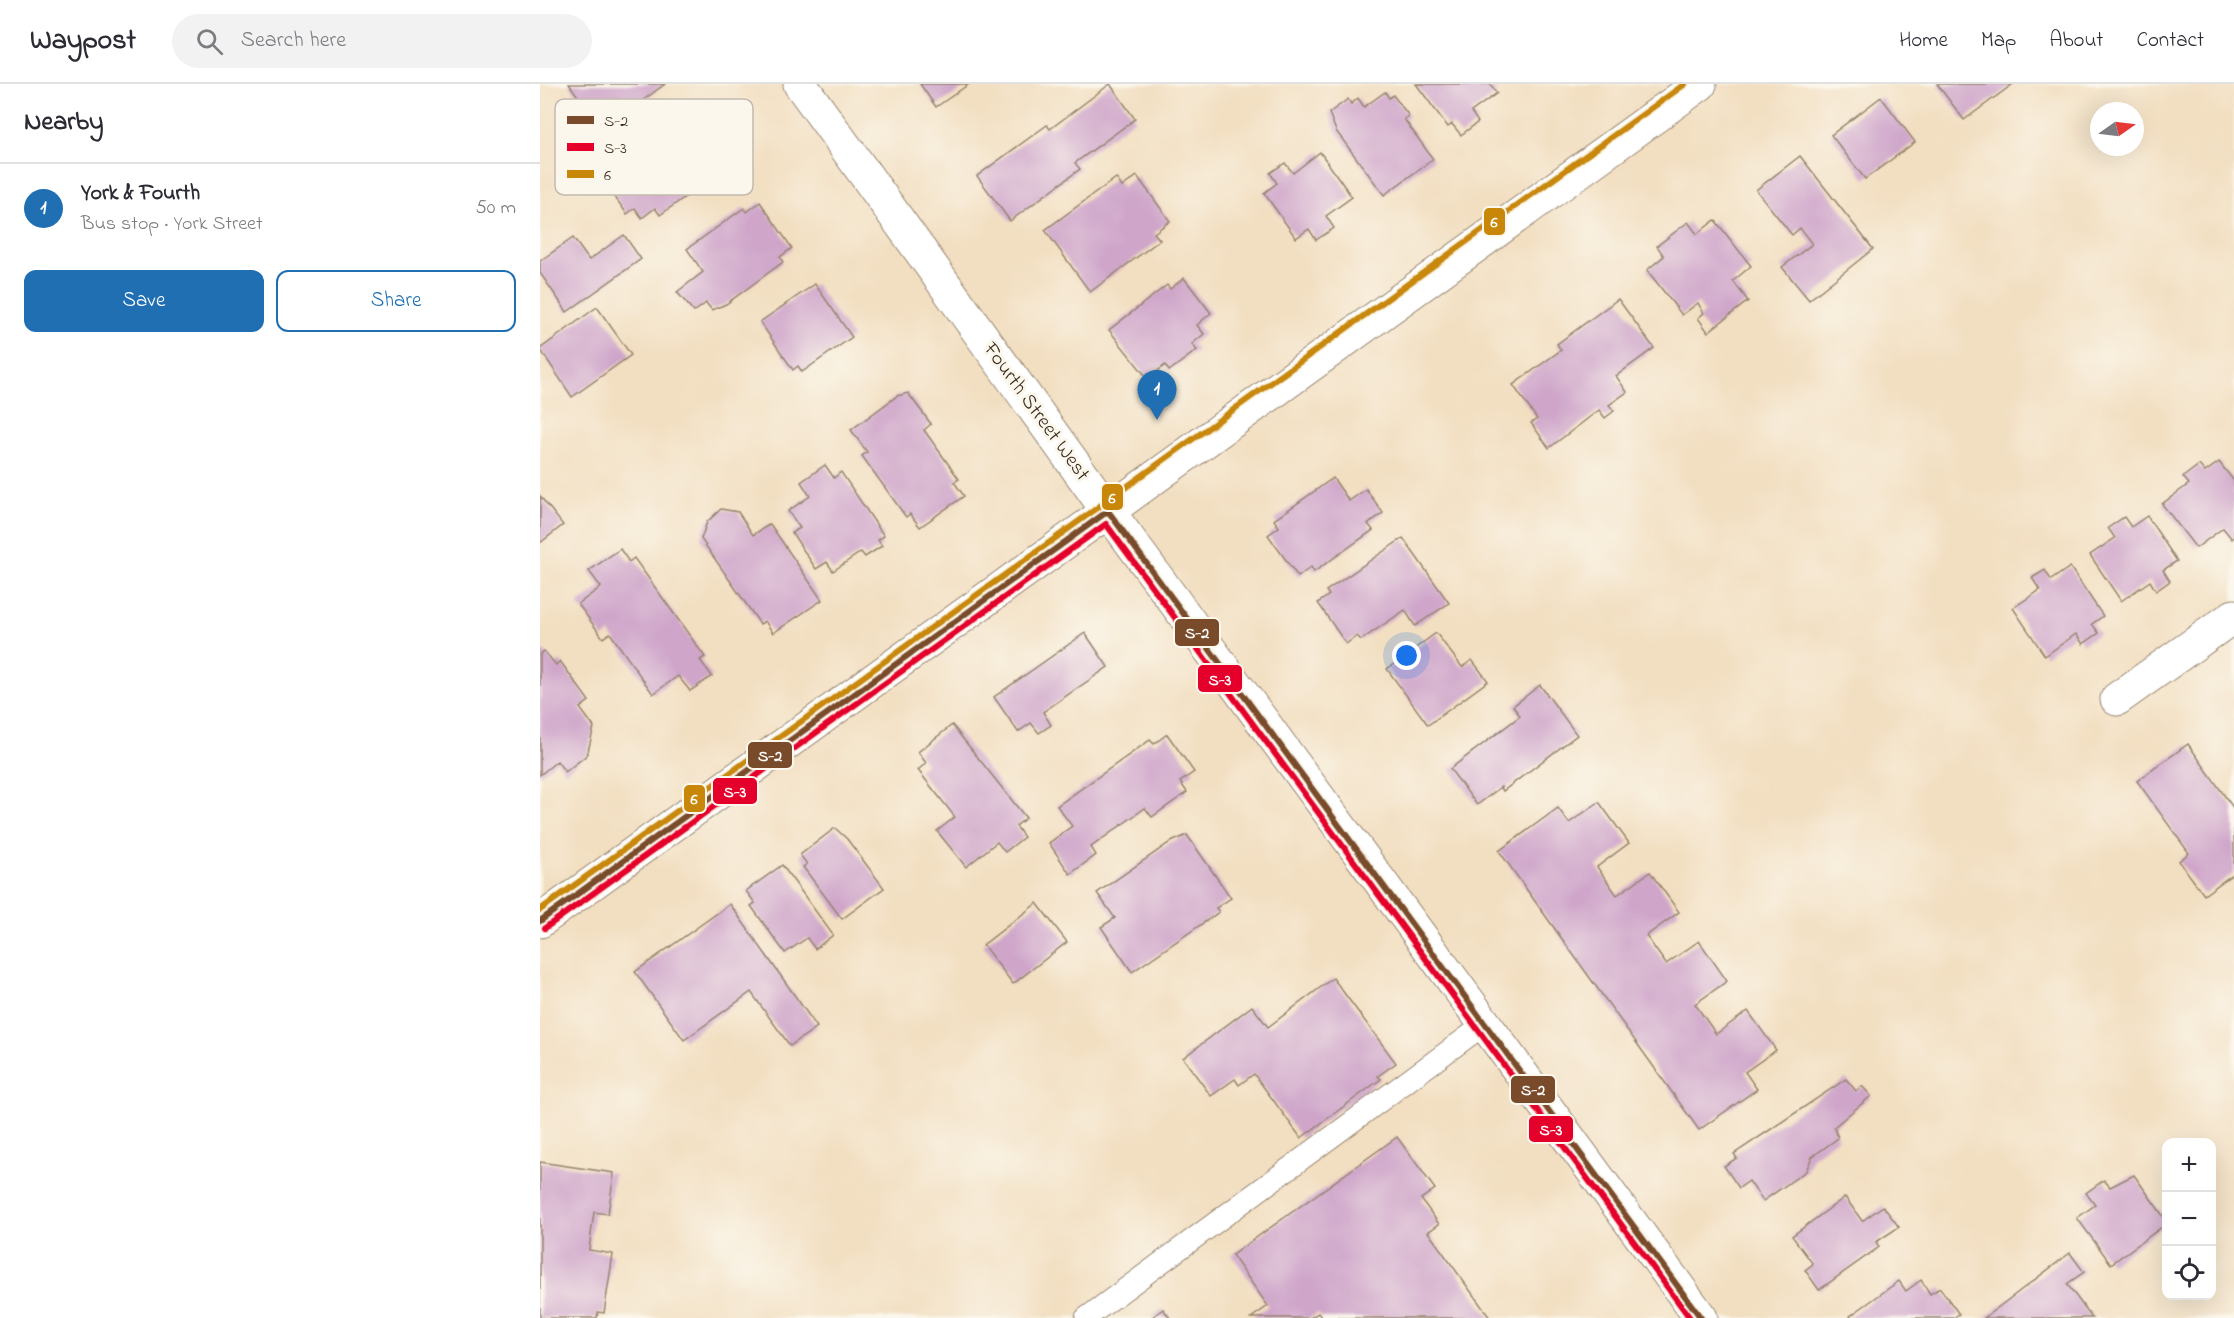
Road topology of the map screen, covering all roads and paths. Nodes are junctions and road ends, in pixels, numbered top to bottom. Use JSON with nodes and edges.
{"nodes":[{"id":1,"x":800,"y":84,"type":"edge"},
{"id":2,"x":1700,"y":84,"type":"edge"},
{"id":3,"x":1663,"y":95,"type":"edge"},
{"id":4,"x":1107,"y":510,"type":"junction"},
{"id":5,"x":2234,"y":616,"type":"edge"},
{"id":6,"x":2117,"y":699,"type":"dead end"},
{"id":7,"x":540,"y":921,"type":"edge"},
{"id":8,"x":1485,"y":1024,"type":"junction"},
{"id":9,"x":1086,"y":1318,"type":"edge"},
{"id":10,"x":1701,"y":1318,"type":"edge"}],
"edges":[{"from":1,"to":4,"type":"street","name":"Fourth Street West"},
{"from":2,"to":3,"type":"street"},
{"from":3,"to":4,"type":"street"},
{"from":4,"to":7,"type":"street"},
{"from":4,"to":8,"type":"street","name":"Fourth Street West"},
{"from":5,"to":6,"type":"street"},
{"from":8,"to":9,"type":"lane"},
{"from":8,"to":10,"type":"street","name":"Fourth Street West"}]}
